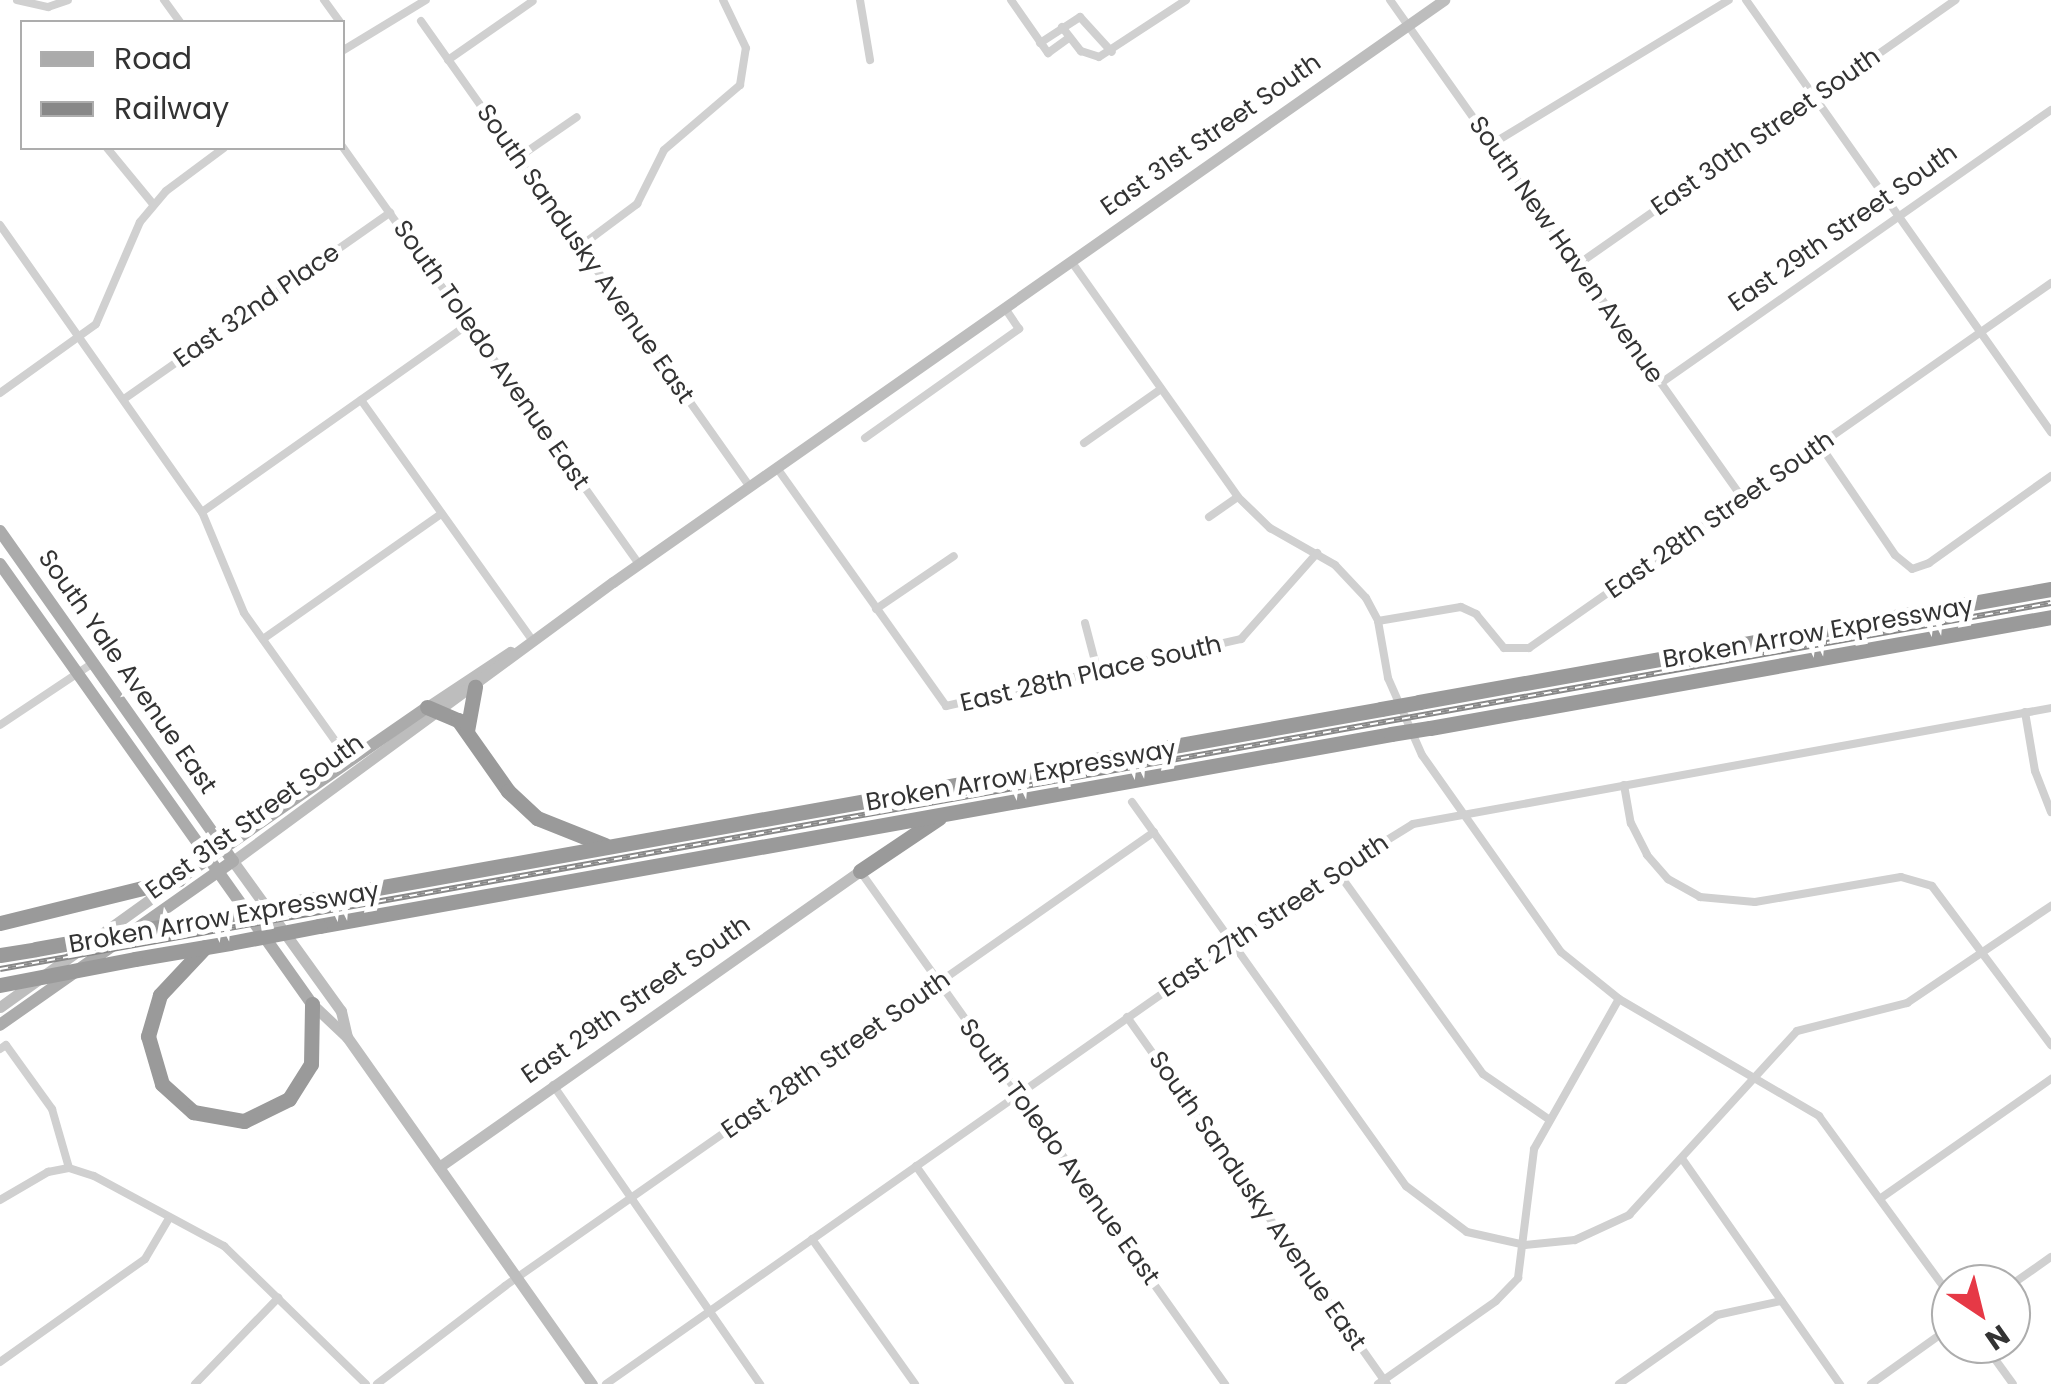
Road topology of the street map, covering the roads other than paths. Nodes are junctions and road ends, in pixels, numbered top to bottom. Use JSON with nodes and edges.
{"nodes":[{"id":1,"x":16,"y":0,"type":"edge"},
{"id":2,"x":68,"y":0,"type":"edge"},
{"id":3,"x":426,"y":0,"type":"edge"},
{"id":4,"x":723,"y":0,"type":"edge"},
{"id":5,"x":860,"y":0,"type":"edge"},
{"id":6,"x":1011,"y":0,"type":"edge"},
{"id":7,"x":1186,"y":0,"type":"edge"},
{"id":8,"x":1390,"y":0,"type":"edge"},
{"id":9,"x":1444,"y":0,"type":"edge"},
{"id":10,"x":1729,"y":0,"type":"edge"},
{"id":11,"x":1746,"y":0,"type":"edge"},
{"id":12,"x":1955,"y":0,"type":"edge"},
{"id":13,"x":533,"y":1,"type":"edge"},
{"id":14,"x":420,"y":21,"type":"dead end"},
{"id":15,"x":1408,"y":25,"type":"junction"},
{"id":16,"x":1062,"y":27,"type":"junction"},
{"id":17,"x":345,"y":31,"type":"edge"},
{"id":18,"x":1069,"y":38,"type":"junction"},
{"id":19,"x":354,"y":43,"type":"junction"},
{"id":20,"x":1040,"y":43,"type":"junction"},
{"id":21,"x":345,"y":49,"type":"edge"},
{"id":22,"x":1112,"y":52,"type":"junction"},
{"id":23,"x":448,"y":60,"type":"junction"},
{"id":24,"x":870,"y":60,"type":"dead end"},
{"id":25,"x":1814,"y":98,"type":"junction"},
{"id":26,"x":2051,"y":110,"type":"edge"},
{"id":27,"x":577,"y":118,"type":"dead end"},
{"id":28,"x":1492,"y":144,"type":"junction"},
{"id":29,"x":108,"y":150,"type":"edge"},
{"id":30,"x":221,"y":150,"type":"edge"},
{"id":31,"x":345,"y":150,"type":"edge"},
{"id":32,"x":519,"y":157,"type":"junction"},
{"id":33,"x":153,"y":204,"type":"junction"},
{"id":34,"x":390,"y":214,"type":"junction"},
{"id":35,"x":1899,"y":217,"type":"junction"},
{"id":36,"x":0,"y":226,"type":"edge"},
{"id":37,"x":578,"y":248,"type":"junction"},
{"id":38,"x":1071,"y":261,"type":"junction"},
{"id":39,"x":1577,"y":265,"type":"junction"},
{"id":40,"x":2051,"y":283,"type":"edge"},
{"id":41,"x":1005,"y":308,"type":"junction"},
{"id":42,"x":469,"y":324,"type":"junction"},
{"id":43,"x":1981,"y":332,"type":"junction"},
{"id":44,"x":80,"y":339,"type":"junction"},
{"id":45,"x":1661,"y":383,"type":"junction"},
{"id":46,"x":1161,"y":389,"type":"junction"},
{"id":47,"x":0,"y":393,"type":"edge"},
{"id":48,"x":124,"y":399,"type":"junction"},
{"id":49,"x":361,"y":400,"type":"junction"},
{"id":50,"x":2051,"y":432,"type":"edge"},
{"id":51,"x":864,"y":438,"type":"dead end"},
{"id":52,"x":1084,"y":443,"type":"dead end"},
{"id":53,"x":1820,"y":445,"type":"junction"},
{"id":54,"x":777,"y":468,"type":"junction"},
{"id":55,"x":2051,"y":476,"type":"edge"},
{"id":56,"x":750,"y":487,"type":"junction"},
{"id":57,"x":1238,"y":497,"type":"junction"},
{"id":58,"x":1743,"y":499,"type":"junction"},
{"id":59,"x":202,"y":512,"type":"junction"},
{"id":60,"x":441,"y":514,"type":"junction"},
{"id":61,"x":1209,"y":517,"type":"dead end"},
{"id":62,"x":0,"y":532,"type":"edge"},
{"id":63,"x":1317,"y":553,"type":"junction"},
{"id":64,"x":954,"y":556,"type":"dead end"},
{"id":65,"x":0,"y":564,"type":"edge"},
{"id":66,"x":639,"y":564,"type":"junction"},
{"id":67,"x":2051,"y":588,"type":"edge"},
{"id":68,"x":876,"y":609,"type":"junction"},
{"id":69,"x":2051,"y":617,"type":"edge"},
{"id":70,"x":1378,"y":621,"type":"junction"},
{"id":71,"x":1085,"y":624,"type":"dead end"},
{"id":72,"x":263,"y":640,"type":"junction"},
{"id":73,"x":532,"y":640,"type":"junction"},
{"id":74,"x":93,"y":663,"type":"junction"},
{"id":75,"x":76,"y":670,"type":"junction"},
{"id":76,"x":1098,"y":673,"type":"junction"},
{"id":77,"x":475,"y":687,"type":"junction"},
{"id":78,"x":435,"y":708,"type":"junction"},
{"id":79,"x":2051,"y":708,"type":"edge"},
{"id":80,"x":2025,"y":712,"type":"junction"},
{"id":81,"x":0,"y":725,"type":"edge"},
{"id":82,"x":466,"y":732,"type":"junction"},
{"id":83,"x":349,"y":760,"type":"junction"},
{"id":84,"x":1624,"y":785,"type":"junction"},
{"id":85,"x":1132,"y":802,"type":"dead end"},
{"id":86,"x":2051,"y":812,"type":"edge"},
{"id":87,"x":1461,"y":813,"type":"junction"},
{"id":88,"x":942,"y":816,"type":"junction"},
{"id":89,"x":1154,"y":832,"type":"junction"},
{"id":90,"x":608,"y":846,"type":"junction"},
{"id":91,"x":223,"y":847,"type":"junction"},
{"id":92,"x":208,"y":858,"type":"junction"},
{"id":93,"x":234,"y":860,"type":"junction"},
{"id":94,"x":218,"y":871,"type":"junction"},
{"id":95,"x":1337,"y":871,"type":"junction"},
{"id":96,"x":860,"y":872,"type":"junction"},
{"id":97,"x":179,"y":878,"type":"junction"},
{"id":98,"x":2051,"y":906,"type":"edge"},
{"id":99,"x":0,"y":923,"type":"edge"},
{"id":100,"x":1232,"y":944,"type":"junction"},
{"id":101,"x":205,"y":947,"type":"junction"},
{"id":102,"x":1985,"y":952,"type":"junction"},
{"id":103,"x":0,"y":955,"type":"edge"},
{"id":104,"x":0,"y":984,"type":"edge"},
{"id":105,"x":938,"y":984,"type":"junction"},
{"id":106,"x":1619,"y":999,"type":"junction"},
{"id":107,"x":312,"y":1004,"type":"junction"},
{"id":108,"x":0,"y":1007,"type":"edge"},
{"id":109,"x":1128,"y":1017,"type":"junction"},
{"id":110,"x":0,"y":1025,"type":"edge"},
{"id":111,"x":347,"y":1038,"type":"junction"},
{"id":112,"x":2051,"y":1045,"type":"edge"},
{"id":113,"x":3,"y":1047,"type":"edge"},
{"id":114,"x":1753,"y":1074,"type":"junction"},
{"id":115,"x":2051,"y":1079,"type":"edge"},
{"id":116,"x":553,"y":1085,"type":"junction"},
{"id":117,"x":1019,"y":1094,"type":"junction"},
{"id":118,"x":1547,"y":1118,"type":"junction"},
{"id":119,"x":1683,"y":1160,"type":"junction"},
{"id":120,"x":916,"y":1166,"type":"junction"},
{"id":121,"x":439,"y":1167,"type":"junction"},
{"id":122,"x":69,"y":1168,"type":"junction"},
{"id":123,"x":634,"y":1198,"type":"junction"},
{"id":124,"x":1881,"y":1198,"type":"junction"},
{"id":125,"x":0,"y":1200,"type":"edge"},
{"id":126,"x":168,"y":1220,"type":"junction"},
{"id":127,"x":812,"y":1239,"type":"junction"},
{"id":128,"x":1524,"y":1245,"type":"junction"},
{"id":129,"x":1931,"y":1269,"type":"edge"},
{"id":130,"x":518,"y":1278,"type":"junction"},
{"id":131,"x":278,"y":1298,"type":"junction"},
{"id":132,"x":1781,"y":1301,"type":"junction"},
{"id":133,"x":710,"y":1311,"type":"junction"},
{"id":134,"x":1931,"y":1341,"type":"edge"},
{"id":135,"x":0,"y":1362,"type":"edge"},
{"id":136,"x":1383,"y":1382,"type":"edge"},
{"id":137,"x":195,"y":1384,"type":"edge"},
{"id":138,"x":366,"y":1384,"type":"edge"},
{"id":139,"x":377,"y":1384,"type":"edge"},
{"id":140,"x":592,"y":1384,"type":"edge"},
{"id":141,"x":606,"y":1384,"type":"edge"},
{"id":142,"x":760,"y":1384,"type":"edge"},
{"id":143,"x":915,"y":1384,"type":"edge"},
{"id":144,"x":1070,"y":1384,"type":"edge"},
{"id":145,"x":1225,"y":1384,"type":"edge"},
{"id":146,"x":1619,"y":1384,"type":"edge"},
{"id":147,"x":1840,"y":1384,"type":"edge"},
{"id":148,"x":1871,"y":1384,"type":"edge"}],
"edges":[{"from":1,"to":2,"type":"street"},
{"from":3,"to":19,"type":"street"},
{"from":4,"to":37,"type":"street"},
{"from":5,"to":24,"type":"street"},
{"from":6,"to":20,"type":"street"},
{"from":7,"to":22,"type":"street"},
{"from":8,"to":15,"type":"street","name":"South New Haven Avenue"},
{"from":9,"to":15,"type":"main road","name":"East 31st Street South"},
{"from":10,"to":28,"type":"street"},
{"from":11,"to":25,"type":"street"},
{"from":12,"to":25,"type":"street","name":"East 30th Street South"},
{"from":13,"to":23,"type":"street"},
{"from":14,"to":23,"type":"street","name":"South Sandusky Avenue East"},
{"from":15,"to":28,"type":"street","name":"South New Haven Avenue"},
{"from":15,"to":38,"type":"main road","name":"East 31st Street South"},
{"from":16,"to":18,"type":"street"},
{"from":16,"to":20,"type":"street"},
{"from":16,"to":22,"type":"street"},
{"from":17,"to":19,"type":"street"},
{"from":18,"to":20,"type":"street"},
{"from":18,"to":22,"type":"street"},
{"from":19,"to":21,"type":"street"},
{"from":23,"to":32,"type":"street","name":"South Sandusky Avenue East"},
{"from":25,"to":35,"type":"street"},
{"from":25,"to":39,"type":"street","name":"East 30th Street South"},
{"from":26,"to":35,"type":"street","name":"East 29th Street South"},
{"from":27,"to":32,"type":"street"},
{"from":28,"to":39,"type":"street","name":"South New Haven Avenue"},
{"from":29,"to":33,"type":"street"},
{"from":30,"to":33,"type":"street"},
{"from":31,"to":34,"type":"street","name":"South Toledo Avenue East"},
{"from":32,"to":37,"type":"street","name":"South Sandusky Avenue East"},
{"from":33,"to":44,"type":"street"},
{"from":34,"to":42,"type":"street","name":"South Toledo Avenue East"},
{"from":34,"to":48,"type":"street","name":"East 32nd Place"},
{"from":35,"to":43,"type":"street"},
{"from":35,"to":45,"type":"street","name":"East 29th Street South"},
{"from":36,"to":44,"type":"street"},
{"from":37,"to":56,"type":"street","name":"South Sandusky Avenue East"},
{"from":38,"to":41,"type":"main road","name":"East 31st Street South"},
{"from":38,"to":46,"type":"street"},
{"from":39,"to":45,"type":"street","name":"South New Haven Avenue"},
{"from":40,"to":43,"type":"street","name":"East 28th Street South"},
{"from":41,"to":51,"type":"street"},
{"from":41,"to":54,"type":"main road","name":"East 31st Street South"},
{"from":42,"to":49,"type":"street"},
{"from":42,"to":66,"type":"street","name":"South Toledo Avenue East"},
{"from":43,"to":50,"type":"street"},
{"from":43,"to":53,"type":"street","name":"East 28th Street South"},
{"from":44,"to":47,"type":"street"},
{"from":44,"to":48,"type":"street"},
{"from":45,"to":58,"type":"street","name":"South New Haven Avenue"},
{"from":46,"to":52,"type":"street"},
{"from":46,"to":57,"type":"street"},
{"from":48,"to":59,"type":"street"},
{"from":49,"to":59,"type":"street"},
{"from":49,"to":60,"type":"street"},
{"from":53,"to":55,"type":"street"},
{"from":53,"to":58,"type":"street","name":"East 28th Street South"},
{"from":54,"to":56,"type":"main road","name":"East 31st Street South"},
{"from":54,"to":68,"type":"street"},
{"from":56,"to":66,"type":"main road","name":"East 31st Street South"},
{"from":57,"to":61,"type":"street"},
{"from":57,"to":63,"type":"street"},
{"from":58,"to":70,"type":"street","name":"East 28th Street South"},
{"from":59,"to":72,"type":"street"},
{"from":60,"to":72,"type":"street"},
{"from":60,"to":73,"type":"street"},
{"from":62,"to":74,"type":"main road","name":"South Yale Avenue East"},
{"from":63,"to":70,"type":"street"},
{"from":63,"to":76,"type":"street","name":"East 28th Place South"},
{"from":64,"to":68,"type":"street"},
{"from":65,"to":75,"type":"main road","name":"South Yale Avenue East"},
{"from":66,"to":73,"type":"main road","name":"East 31st Street South"},
{"from":67,"to":90,"type":"highway","name":"Broken Arrow Expressway","bridge":true},
{"from":68,"to":76,"type":"street","name":"East 28th Place South"},
{"from":69,"to":88,"type":"highway","name":"Broken Arrow Expressway","bridge":true},
{"from":70,"to":87,"type":"street"},
{"from":71,"to":76,"type":"street"},
{"from":72,"to":83,"type":"street"},
{"from":73,"to":77,"type":"main road","name":"East 31st Street South"},
{"from":73,"to":78,"type":"main road","name":"East 31st Street South"},
{"from":74,"to":75,"type":"street"},
{"from":74,"to":91,"type":"main road","name":"South Yale Avenue East"},
{"from":75,"to":81,"type":"street"},
{"from":75,"to":92,"type":"main road","name":"South Yale Avenue East"},
{"from":77,"to":78,"type":"main road","name":"East 31st Street South"},
{"from":77,"to":82,"type":"highway"},
{"from":78,"to":82,"type":"highway"},
{"from":78,"to":83,"type":"main road","name":"East 31st Street South"},
{"from":78,"to":93,"type":"main road","name":"East 31st Street South"},
{"from":79,"to":80,"type":"street","name":"East 27th Street South"},
{"from":80,"to":84,"type":"street","name":"East 27th Street South"},
{"from":80,"to":86,"type":"street"},
{"from":82,"to":90,"type":"highway"},
{"from":83,"to":91,"type":"main road","name":"East 31st Street South"},
{"from":84,"to":87,"type":"street","name":"East 27th Street South"},
{"from":84,"to":102,"type":"street"},
{"from":85,"to":89,"type":"street"},
{"from":87,"to":95,"type":"street","name":"East 27th Street South"},
{"from":87,"to":106,"type":"street"},
{"from":88,"to":96,"type":"highway"},
{"from":88,"to":101,"type":"highway","name":"Broken Arrow Expressway","bridge":true},
{"from":89,"to":100,"type":"street"},
{"from":89,"to":105,"type":"street","name":"East 28th Street South"},
{"from":90,"to":103,"type":"highway","name":"Broken Arrow Expressway","bridge":true},
{"from":91,"to":92,"type":"main road","name":"East 31st Street South"},
{"from":91,"to":93,"type":"main road","name":"South Yale Avenue East"},
{"from":92,"to":94,"type":"main road","name":"South Yale Avenue East"},
{"from":92,"to":97,"type":"main road","name":"East 31st Street South"},
{"from":93,"to":94,"type":"main road","name":"East 31st Street South"},
{"from":93,"to":111,"type":"main road","name":"South Yale Avenue East"},
{"from":94,"to":107,"type":"main road","name":"South Yale Avenue East"},
{"from":94,"to":110,"type":"main road","name":"East 31st Street South"},
{"from":95,"to":100,"type":"street","name":"East 27th Street South"},
{"from":95,"to":118,"type":"street"},
{"from":96,"to":105,"type":"street","name":"South Toledo Avenue East"},
{"from":96,"to":116,"type":"main road","name":"East 29th Street South"},
{"from":97,"to":99,"type":"highway"},
{"from":97,"to":108,"type":"main road","name":"East 31st Street South"},
{"from":98,"to":102,"type":"street"},
{"from":100,"to":109,"type":"street","name":"East 27th Street South"},
{"from":100,"to":128,"type":"street"},
{"from":101,"to":104,"type":"highway","name":"Broken Arrow Expressway","bridge":true},
{"from":101,"to":107,"type":"highway"},
{"from":102,"to":112,"type":"street"},
{"from":102,"to":114,"type":"street"},
{"from":105,"to":117,"type":"street","name":"South Toledo Avenue East"},
{"from":105,"to":123,"type":"street","name":"East 28th Street South"},
{"from":106,"to":114,"type":"street"},
{"from":106,"to":118,"type":"street"},
{"from":107,"to":111,"type":"main road","name":"South Yale Avenue East"},
{"from":109,"to":117,"type":"street","name":"East 27th Street South"},
{"from":109,"to":136,"type":"street","name":"South Sandusky Avenue East"},
{"from":111,"to":121,"type":"main road","name":"South Yale Avenue East"},
{"from":113,"to":122,"type":"street"},
{"from":114,"to":119,"type":"street"},
{"from":114,"to":124,"type":"street"},
{"from":115,"to":124,"type":"street"},
{"from":116,"to":121,"type":"main road","name":"East 29th Street South"},
{"from":116,"to":123,"type":"street"},
{"from":117,"to":120,"type":"street","name":"East 27th Street South"},
{"from":117,"to":145,"type":"street","name":"South Toledo Avenue East"},
{"from":118,"to":128,"type":"street"},
{"from":119,"to":128,"type":"street"},
{"from":119,"to":132,"type":"street"},
{"from":120,"to":127,"type":"street","name":"East 27th Street South"},
{"from":120,"to":144,"type":"street"},
{"from":121,"to":130,"type":"main road","name":"South Yale Avenue East"},
{"from":122,"to":125,"type":"street"},
{"from":122,"to":126,"type":"street"},
{"from":123,"to":130,"type":"street","name":"East 28th Street South"},
{"from":123,"to":133,"type":"street"},
{"from":124,"to":129,"type":"street"},
{"from":126,"to":131,"type":"street"},
{"from":126,"to":135,"type":"street"},
{"from":127,"to":133,"type":"street","name":"East 27th Street South"},
{"from":127,"to":143,"type":"street"},
{"from":128,"to":136,"type":"street"},
{"from":130,"to":139,"type":"street","name":"East 28th Street South"},
{"from":130,"to":140,"type":"main road","name":"South Yale Avenue East"},
{"from":131,"to":137,"type":"street"},
{"from":131,"to":138,"type":"street"},
{"from":132,"to":146,"type":"street"},
{"from":132,"to":147,"type":"street"},
{"from":133,"to":141,"type":"street","name":"East 27th Street South"},
{"from":133,"to":142,"type":"street"},
{"from":134,"to":148,"type":"street"}]}
